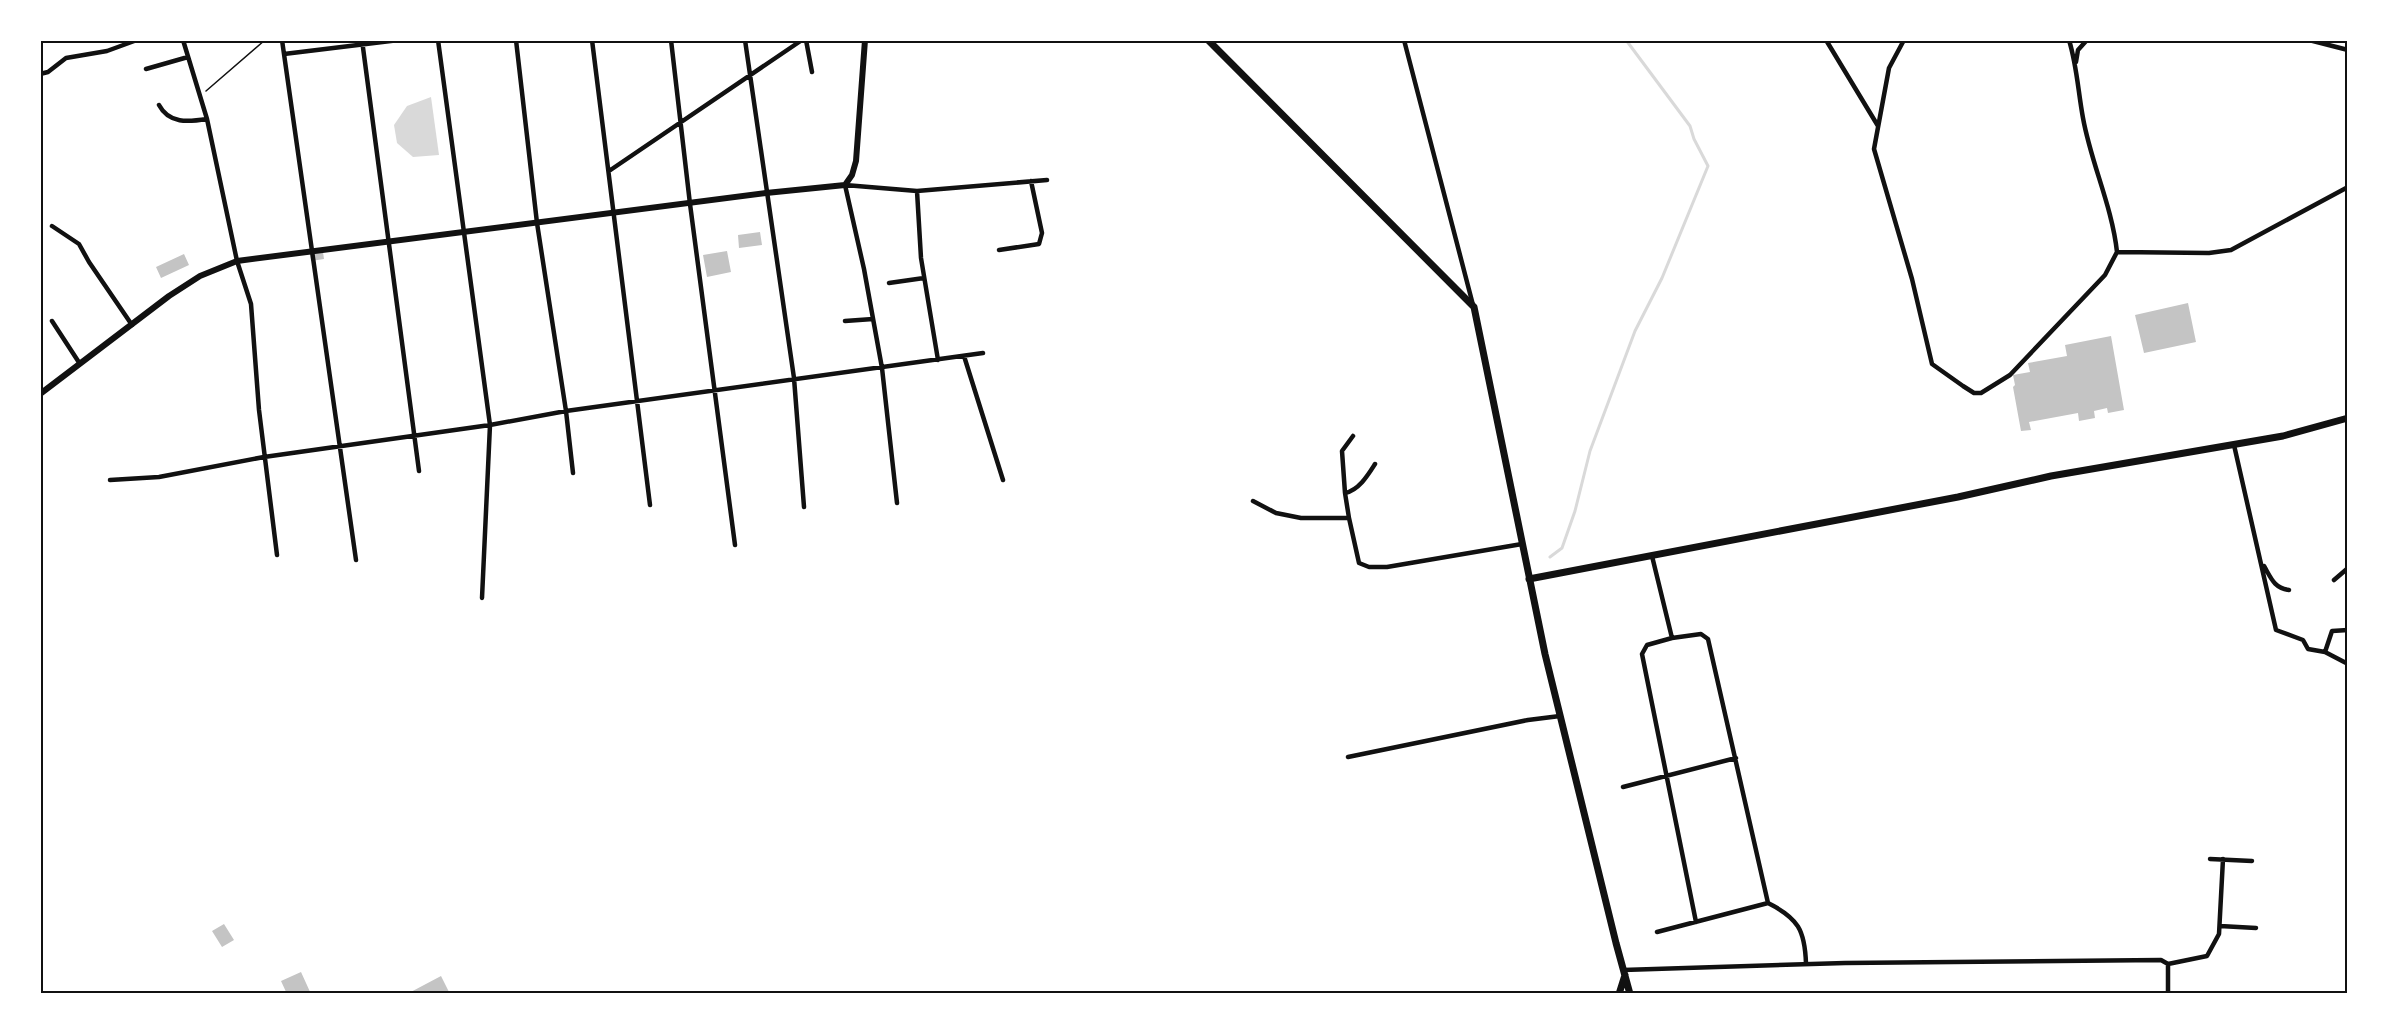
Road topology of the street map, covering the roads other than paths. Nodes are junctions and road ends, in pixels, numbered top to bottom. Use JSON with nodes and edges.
{"nodes":[{"id":1,"x":137,"y":40,"type":"edge"},
{"id":2,"x":183,"y":40,"type":"edge"},
{"id":3,"x":282,"y":40,"type":"edge"},
{"id":4,"x":399,"y":40,"type":"edge"},
{"id":5,"x":438,"y":40,"type":"edge"},
{"id":6,"x":516,"y":40,"type":"edge"},
{"id":7,"x":592,"y":40,"type":"edge"},
{"id":8,"x":670,"y":40,"type":"edge"},
{"id":9,"x":745,"y":40,"type":"edge"},
{"id":10,"x":802,"y":40,"type":"edge"},
{"id":11,"x":806,"y":40,"type":"edge"},
{"id":12,"x":865,"y":40,"type":"edge"},
{"id":13,"x":1208,"y":40,"type":"edge"},
{"id":14,"x":1404,"y":40,"type":"edge"},
{"id":15,"x":1826,"y":40,"type":"edge"},
{"id":16,"x":1904,"y":40,"type":"edge"},
{"id":17,"x":2069,"y":40,"type":"edge"},
{"id":18,"x":2087,"y":40,"type":"edge"},
{"id":19,"x":2309,"y":40,"type":"edge"},
{"id":20,"x":362,"y":43,"type":"edge"},
{"id":21,"x":2348,"y":50,"type":"edge"},
{"id":22,"x":284,"y":54,"type":"junction"},
{"id":23,"x":188,"y":57,"type":"junction"},
{"id":24,"x":2076,"y":64,"type":"junction"},
{"id":25,"x":146,"y":69,"type":"dead end"},
{"id":26,"x":812,"y":72,"type":"dead end"},
{"id":27,"x":40,"y":74,"type":"edge"},
{"id":28,"x":750,"y":77,"type":"junction"},
{"id":29,"x":159,"y":105,"type":"dead end"},
{"id":30,"x":207,"y":119,"type":"junction"},
{"id":31,"x":680,"y":123,"type":"junction"},
{"id":32,"x":1878,"y":126,"type":"junction"},
{"id":33,"x":609,"y":171,"type":"junction"},
{"id":34,"x":1047,"y":180,"type":"dead end"},
{"id":35,"x":1031,"y":181,"type":"junction"},
{"id":36,"x":845,"y":185,"type":"junction"},
{"id":37,"x":2348,"y":187,"type":"edge"},
{"id":38,"x":917,"y":191,"type":"junction"},
{"id":39,"x":766,"y":193,"type":"junction"},
{"id":40,"x":690,"y":204,"type":"junction"},
{"id":41,"x":614,"y":213,"type":"junction"},
{"id":42,"x":537,"y":223,"type":"junction"},
{"id":43,"x":52,"y":226,"type":"dead end"},
{"id":44,"x":463,"y":232,"type":"junction"},
{"id":45,"x":387,"y":242,"type":"junction"},
{"id":46,"x":999,"y":250,"type":"dead end"},
{"id":47,"x":312,"y":252,"type":"junction"},
{"id":48,"x":2117,"y":252,"type":"junction"},
{"id":49,"x":237,"y":261,"type":"junction"},
{"id":50,"x":924,"y":278,"type":"junction"},
{"id":51,"x":889,"y":283,"type":"dead end"},
{"id":52,"x":1474,"y":307,"type":"junction"},
{"id":53,"x":873,"y":319,"type":"junction"},
{"id":54,"x":52,"y":321,"type":"dead end"},
{"id":55,"x":845,"y":321,"type":"dead end"},
{"id":56,"x":132,"y":325,"type":"junction"},
{"id":57,"x":983,"y":353,"type":"dead end"},
{"id":58,"x":964,"y":356,"type":"junction"},
{"id":59,"x":938,"y":360,"type":"junction"},
{"id":60,"x":80,"y":364,"type":"junction"},
{"id":61,"x":882,"y":368,"type":"junction"},
{"id":62,"x":794,"y":378,"type":"junction"},
{"id":63,"x":716,"y":391,"type":"junction"},
{"id":64,"x":40,"y":394,"type":"edge"},
{"id":65,"x":637,"y":402,"type":"junction"},
{"id":66,"x":566,"y":411,"type":"junction"},
{"id":67,"x":2348,"y":418,"type":"edge"},
{"id":68,"x":490,"y":425,"type":"junction"},
{"id":69,"x":414,"y":435,"type":"junction"},
{"id":70,"x":1353,"y":436,"type":"dead end"},
{"id":71,"x":2235,"y":445,"type":"junction"},
{"id":72,"x":340,"y":446,"type":"junction"},
{"id":73,"x":264,"y":457,"type":"junction"},
{"id":74,"x":1375,"y":464,"type":"dead end"},
{"id":75,"x":419,"y":471,"type":"dead end"},
{"id":76,"x":573,"y":473,"type":"dead end"},
{"id":77,"x":110,"y":480,"type":"dead end"},
{"id":78,"x":1003,"y":480,"type":"dead end"},
{"id":79,"x":1345,"y":493,"type":"junction"},
{"id":80,"x":1253,"y":501,"type":"dead end"},
{"id":81,"x":897,"y":502,"type":"dead end"},
{"id":82,"x":650,"y":505,"type":"dead end"},
{"id":83,"x":804,"y":507,"type":"dead end"},
{"id":84,"x":1349,"y":518,"type":"junction"},
{"id":85,"x":1522,"y":544,"type":"junction"},
{"id":86,"x":735,"y":545,"type":"dead end"},
{"id":87,"x":277,"y":555,"type":"dead end"},
{"id":88,"x":1652,"y":556,"type":"junction"},
{"id":89,"x":356,"y":561,"type":"dead end"},
{"id":90,"x":2261,"y":561,"type":"junction"},
{"id":91,"x":2348,"y":568,"type":"edge"},
{"id":92,"x":1529,"y":579,"type":"junction"},
{"id":93,"x":2334,"y":580,"type":"dead end"},
{"id":94,"x":2289,"y":590,"type":"dead end"},
{"id":95,"x":482,"y":598,"type":"dead end"},
{"id":96,"x":2348,"y":630,"type":"edge"},
{"id":97,"x":1672,"y":638,"type":"junction"},
{"id":98,"x":2325,"y":652,"type":"junction"},
{"id":99,"x":2348,"y":664,"type":"edge"},
{"id":100,"x":1560,"y":716,"type":"junction"},
{"id":101,"x":1348,"y":757,"type":"dead end"},
{"id":102,"x":1736,"y":759,"type":"junction"},
{"id":103,"x":1668,"y":775,"type":"junction"},
{"id":104,"x":1623,"y":787,"type":"dead end"},
{"id":105,"x":2210,"y":859,"type":"dead end"},
{"id":106,"x":2223,"y":859,"type":"junction"},
{"id":107,"x":2252,"y":861,"type":"dead end"},
{"id":108,"x":1768,"y":903,"type":"junction"},
{"id":109,"x":1696,"y":922,"type":"junction"},
{"id":110,"x":2220,"y":926,"type":"junction"},
{"id":111,"x":2256,"y":928,"type":"dead end"},
{"id":112,"x":1657,"y":932,"type":"dead end"},
{"id":113,"x":1806,"y":964,"type":"junction"},
{"id":114,"x":2168,"y":964,"type":"junction"},
{"id":115,"x":1624,"y":972,"type":"junction"},
{"id":116,"x":1619,"y":993,"type":"edge"},
{"id":117,"x":1630,"y":993,"type":"edge"},
{"id":118,"x":2169,"y":993,"type":"edge"}],
"edges":[{"from":1,"to":27,"type":"street"},
{"from":2,"to":23,"type":"street"},
{"from":3,"to":22,"type":"street"},
{"from":4,"to":20,"type":"street"},
{"from":5,"to":44,"type":"street"},
{"from":6,"to":42,"type":"street"},
{"from":7,"to":33,"type":"street"},
{"from":8,"to":31,"type":"street"},
{"from":9,"to":28,"type":"street"},
{"from":10,"to":28,"type":"street"},
{"from":11,"to":26,"type":"street"},
{"from":12,"to":36,"type":"street"},
{"from":13,"to":52,"type":"main road"},
{"from":14,"to":52,"type":"street"},
{"from":15,"to":32,"type":"street"},
{"from":16,"to":32,"type":"street"},
{"from":17,"to":24,"type":"street"},
{"from":18,"to":24,"type":"street"},
{"from":19,"to":21,"type":"street"},
{"from":20,"to":22,"type":"street"},
{"from":20,"to":45,"type":"street"},
{"from":22,"to":47,"type":"street"},
{"from":23,"to":25,"type":"street"},
{"from":23,"to":30,"type":"street"},
{"from":24,"to":48,"type":"street"},
{"from":28,"to":31,"type":"street"},
{"from":28,"to":39,"type":"street"},
{"from":29,"to":30,"type":"street"},
{"from":30,"to":49,"type":"street"},
{"from":31,"to":33,"type":"street"},
{"from":31,"to":40,"type":"street"},
{"from":32,"to":48,"type":"street"},
{"from":33,"to":41,"type":"street"},
{"from":34,"to":35,"type":"street"},
{"from":35,"to":38,"type":"street"},
{"from":35,"to":46,"type":"street"},
{"from":36,"to":38,"type":"street"},
{"from":36,"to":39,"type":"street"},
{"from":36,"to":53,"type":"street"},
{"from":37,"to":48,"type":"street"},
{"from":38,"to":50,"type":"street"},
{"from":39,"to":40,"type":"street"},
{"from":39,"to":62,"type":"street"},
{"from":40,"to":41,"type":"street"},
{"from":40,"to":63,"type":"street"},
{"from":41,"to":42,"type":"street"},
{"from":41,"to":65,"type":"street"},
{"from":42,"to":44,"type":"street"},
{"from":42,"to":66,"type":"street"},
{"from":43,"to":56,"type":"street"},
{"from":44,"to":45,"type":"street"},
{"from":44,"to":68,"type":"street"},
{"from":45,"to":47,"type":"street"},
{"from":45,"to":69,"type":"street"},
{"from":47,"to":49,"type":"street"},
{"from":47,"to":72,"type":"street"},
{"from":49,"to":56,"type":"street"},
{"from":49,"to":73,"type":"street"},
{"from":50,"to":51,"type":"street"},
{"from":50,"to":59,"type":"street"},
{"from":52,"to":85,"type":"main road"},
{"from":53,"to":55,"type":"street"},
{"from":53,"to":61,"type":"street"},
{"from":54,"to":60,"type":"street"},
{"from":56,"to":60,"type":"street"},
{"from":57,"to":58,"type":"street"},
{"from":58,"to":59,"type":"street"},
{"from":58,"to":78,"type":"street"},
{"from":59,"to":61,"type":"street"},
{"from":60,"to":64,"type":"street"},
{"from":61,"to":62,"type":"street"},
{"from":61,"to":81,"type":"street"},
{"from":62,"to":63,"type":"street"},
{"from":62,"to":83,"type":"street"},
{"from":63,"to":65,"type":"street"},
{"from":63,"to":86,"type":"street"},
{"from":65,"to":66,"type":"street"},
{"from":65,"to":82,"type":"street"},
{"from":66,"to":68,"type":"street"},
{"from":66,"to":76,"type":"street"},
{"from":67,"to":71,"type":"main road"},
{"from":68,"to":69,"type":"street"},
{"from":68,"to":95,"type":"street"},
{"from":69,"to":72,"type":"street"},
{"from":69,"to":75,"type":"street"},
{"from":70,"to":79,"type":"street"},
{"from":71,"to":88,"type":"main road"},
{"from":71,"to":90,"type":"street"},
{"from":72,"to":73,"type":"street"},
{"from":72,"to":89,"type":"street"},
{"from":73,"to":77,"type":"street"},
{"from":73,"to":87,"type":"street"},
{"from":74,"to":79,"type":"street"},
{"from":79,"to":84,"type":"street"},
{"from":80,"to":84,"type":"street"},
{"from":84,"to":85,"type":"street"},
{"from":85,"to":92,"type":"main road"},
{"from":88,"to":92,"type":"main road"},
{"from":88,"to":97,"type":"street"},
{"from":90,"to":94,"type":"street"},
{"from":90,"to":98,"type":"street"},
{"from":91,"to":93,"type":"street"},
{"from":92,"to":100,"type":"main road"},
{"from":96,"to":98,"type":"street"},
{"from":97,"to":102,"type":"street"},
{"from":97,"to":103,"type":"street"},
{"from":98,"to":99,"type":"street"},
{"from":100,"to":101,"type":"street"},
{"from":100,"to":115,"type":"main road"},
{"from":102,"to":103,"type":"street"},
{"from":102,"to":108,"type":"street"},
{"from":103,"to":104,"type":"street"},
{"from":103,"to":109,"type":"street"},
{"from":105,"to":106,"type":"street"},
{"from":106,"to":107,"type":"street"},
{"from":106,"to":110,"type":"street"},
{"from":108,"to":109,"type":"street"},
{"from":108,"to":113,"type":"street"},
{"from":109,"to":112,"type":"street"},
{"from":110,"to":111,"type":"street"},
{"from":110,"to":114,"type":"street"},
{"from":113,"to":114,"type":"street"},
{"from":113,"to":115,"type":"street"},
{"from":114,"to":118,"type":"street"},
{"from":115,"to":116,"type":"main road"},
{"from":115,"to":117,"type":"main road"}]}
